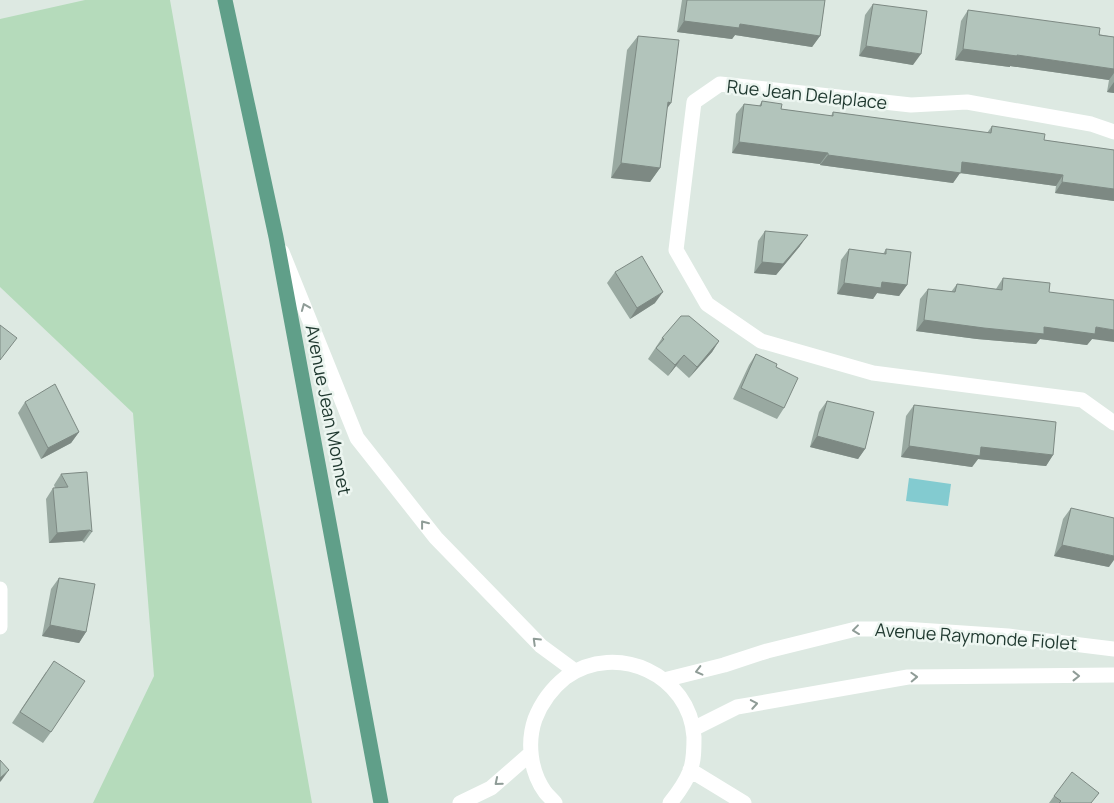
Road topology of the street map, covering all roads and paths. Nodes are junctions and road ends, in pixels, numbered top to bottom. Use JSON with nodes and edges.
{"nodes":[{"id":1,"x":224,"y":0,"type":"edge"},
{"id":2,"x":1114,"y":132,"type":"edge"},
{"id":3,"x":276,"y":237,"type":"junction"},
{"id":4,"x":1114,"y":423,"type":"edge"},
{"id":5,"x":0,"y":589,"type":"edge"},
{"id":6,"x":0,"y":627,"type":"edge"},
{"id":7,"x":1114,"y":649,"type":"edge"},
{"id":8,"x":575,"y":671,"type":"junction"},
{"id":9,"x":1114,"y":676,"type":"edge"},
{"id":10,"x":664,"y":680,"type":"junction"},
{"id":11,"x":693,"y":729,"type":"junction"},
{"id":12,"x":530,"y":754,"type":"junction"},
{"id":13,"x":690,"y":770,"type":"junction"},
{"id":14,"x":381,"y":802,"type":"edge"},
{"id":15,"x":460,"y":803,"type":"edge"},
{"id":16,"x":555,"y":803,"type":"edge"},
{"id":17,"x":670,"y":803,"type":"edge"},
{"id":18,"x":744,"y":803,"type":"edge"}],
"edges":[{"from":1,"to":3,"type":"main road","name":"Avenue Jean Monnet"},
{"from":2,"to":4,"type":"street","name":"Rue Jean Delaplace"},
{"from":8,"to":3,"type":"street","one_way":true},
{"from":3,"to":14,"type":"main road","name":"Avenue Jean Monnet"},
{"from":5,"to":6,"type":"street"},
{"from":7,"to":10,"type":"street","name":"Avenue Raymonde Fiolet","one_way":true},
{"from":8,"to":10,"type":"street"},
{"from":8,"to":12,"type":"street"},
{"from":11,"to":9,"type":"street","name":"Avenue Raymonde Fiolet","one_way":true},
{"from":10,"to":11,"type":"street"},
{"from":11,"to":13,"type":"street"},
{"from":12,"to":15,"type":"street","one_way":true},
{"from":12,"to":16,"type":"street"},
{"from":13,"to":17,"type":"street"},
{"from":13,"to":18,"type":"street"}]}
